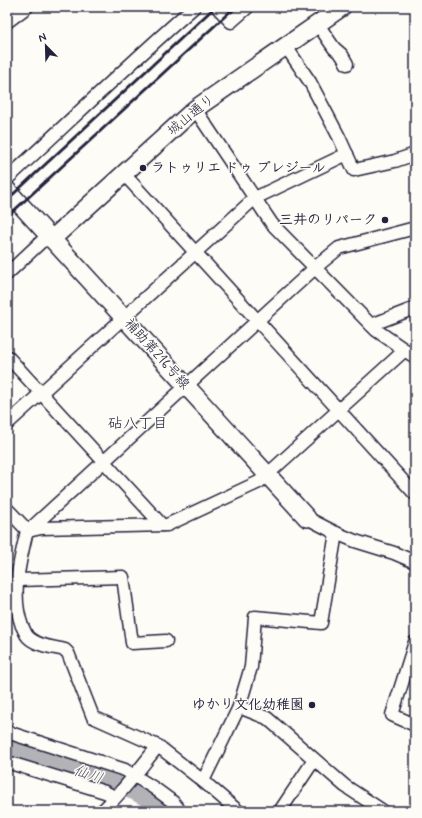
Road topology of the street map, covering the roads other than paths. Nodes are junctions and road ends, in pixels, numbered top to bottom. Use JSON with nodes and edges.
{"nodes":[{"id":1,"x":27,"y":7,"type":"edge"},
{"id":2,"x":194,"y":7,"type":"edge"},
{"id":3,"x":217,"y":7,"type":"edge"},
{"id":4,"x":248,"y":7,"type":"edge"},
{"id":5,"x":342,"y":7,"type":"edge"},
{"id":6,"x":7,"y":22,"type":"edge"},
{"id":7,"x":317,"y":24,"type":"junction"},
{"id":8,"x":285,"y":46,"type":"junction"},
{"id":9,"x":347,"y":64,"type":"dead end"},
{"id":10,"x":194,"y":109,"type":"junction"},
{"id":11,"x":347,"y":154,"type":"junction"},
{"id":12,"x":415,"y":154,"type":"edge"},
{"id":13,"x":124,"y":174,"type":"junction"},
{"id":14,"x":7,"y":179,"type":"edge"},
{"id":15,"x":7,"y":190,"type":"edge"},
{"id":16,"x":255,"y":198,"type":"junction"},
{"id":17,"x":415,"y":228,"type":"edge"},
{"id":18,"x":52,"y":239,"type":"junction"},
{"id":19,"x":195,"y":252,"type":"junction"},
{"id":20,"x":316,"y":267,"type":"junction"},
{"id":21,"x":7,"y":274,"type":"edge"},
{"id":22,"x":415,"y":308,"type":"edge"},
{"id":23,"x":124,"y":318,"type":"junction"},
{"id":24,"x":258,"y":321,"type":"junction"},
{"id":25,"x":371,"y":325,"type":"junction"},
{"id":26,"x":410,"y":353,"type":"edge"},
{"id":27,"x":7,"y":356,"type":"edge"},
{"id":28,"x":186,"y":387,"type":"junction"},
{"id":29,"x":41,"y":394,"type":"junction"},
{"id":30,"x":339,"y":409,"type":"junction"},
{"id":31,"x":7,"y":424,"type":"edge"},
{"id":32,"x":104,"y":461,"type":"junction"},
{"id":33,"x":267,"y":476,"type":"junction"},
{"id":34,"x":415,"y":494,"type":"edge"},
{"id":35,"x":7,"y":509,"type":"edge"},
{"id":36,"x":307,"y":518,"type":"joint"},
{"id":37,"x":162,"y":525,"type":"junction"},
{"id":38,"x":28,"y":531,"type":"junction"},
{"id":39,"x":336,"y":534,"type":"junction"},
{"id":40,"x":415,"y":562,"type":"edge"},
{"id":41,"x":18,"y":580,"type":"junction"},
{"id":42,"x":166,"y":641,"type":"dead end"},
{"id":43,"x":415,"y":642,"type":"edge"},
{"id":44,"x":239,"y":706,"type":"junction"},
{"id":45,"x":415,"y":725,"type":"edge"},
{"id":46,"x":7,"y":732,"type":"edge"},
{"id":47,"x":158,"y":746,"type":"junction"},
{"id":48,"x":314,"y":760,"type":"junction"},
{"id":49,"x":7,"y":762,"type":"edge"},
{"id":50,"x":133,"y":778,"type":"junction"},
{"id":51,"x":203,"y":781,"type":"junction"},
{"id":52,"x":117,"y":795,"type":"junction"},
{"id":53,"x":102,"y":811,"type":"edge"},
{"id":54,"x":180,"y":811,"type":"edge"},
{"id":55,"x":238,"y":811,"type":"edge"},
{"id":56,"x":280,"y":811,"type":"edge"},
{"id":57,"x":383,"y":811,"type":"edge"}],
"edges":[{"from":1,"to":6,"type":"street"},
{"from":2,"to":14,"type":"street"},
{"from":3,"to":4,"type":"street"},
{"from":5,"to":7,"type":"street","name":"城山通り"},
{"from":7,"to":8,"type":"street","name":"城山通り"},
{"from":7,"to":9,"type":"street"},
{"from":8,"to":10,"type":"street","name":"城山通り"},
{"from":8,"to":11,"type":"street"},
{"from":10,"to":13,"type":"street","name":"城山通り"},
{"from":10,"to":16,"type":"street"},
{"from":11,"to":12,"type":"street"},
{"from":11,"to":16,"type":"street"},
{"from":13,"to":18,"type":"street","name":"城山通り"},
{"from":13,"to":19,"type":"street"},
{"from":15,"to":18,"type":"street","name":"補助第216号線"},
{"from":16,"to":19,"type":"street"},
{"from":16,"to":20,"type":"street"},
{"from":17,"to":20,"type":"street"},
{"from":18,"to":21,"type":"street"},
{"from":18,"to":23,"type":"street","name":"補助第216号線"},
{"from":19,"to":23,"type":"street"},
{"from":19,"to":24,"type":"street"},
{"from":20,"to":24,"type":"street"},
{"from":20,"to":25,"type":"street"},
{"from":22,"to":25,"type":"street"},
{"from":23,"to":28,"type":"street","name":"補助第216号線"},
{"from":23,"to":29,"type":"street"},
{"from":24,"to":28,"type":"street"},
{"from":24,"to":30,"type":"street"},
{"from":25,"to":26,"type":"street"},
{"from":26,"to":30,"type":"street"},
{"from":27,"to":29,"type":"street"},
{"from":28,"to":32,"type":"street"},
{"from":28,"to":33,"type":"street","name":"補助第216号線"},
{"from":29,"to":31,"type":"street"},
{"from":29,"to":32,"type":"street"},
{"from":30,"to":33,"type":"street"},
{"from":30,"to":34,"type":"street"},
{"from":32,"to":37,"type":"street"},
{"from":32,"to":38,"type":"street"},
{"from":33,"to":36,"type":"street","name":"補助第216号線"},
{"from":33,"to":37,"type":"street"},
{"from":35,"to":38,"type":"street"},
{"from":36,"to":39,"type":"street"},
{"from":37,"to":38,"type":"street"},
{"from":38,"to":41,"type":"street"},
{"from":39,"to":40,"type":"street"},
{"from":39,"to":44,"type":"street"},
{"from":41,"to":42,"type":"street"},
{"from":41,"to":47,"type":"street"},
{"from":43,"to":45,"type":"street"},
{"from":44,"to":48,"type":"street"},
{"from":44,"to":51,"type":"street"},
{"from":46,"to":50,"type":"street"},
{"from":47,"to":50,"type":"street"},
{"from":47,"to":51,"type":"street"},
{"from":48,"to":56,"type":"street"},
{"from":48,"to":57,"type":"street"},
{"from":49,"to":52,"type":"street"},
{"from":50,"to":52,"type":"street"},
{"from":50,"to":54,"type":"street"},
{"from":51,"to":55,"type":"street"},
{"from":52,"to":53,"type":"street"}]}
